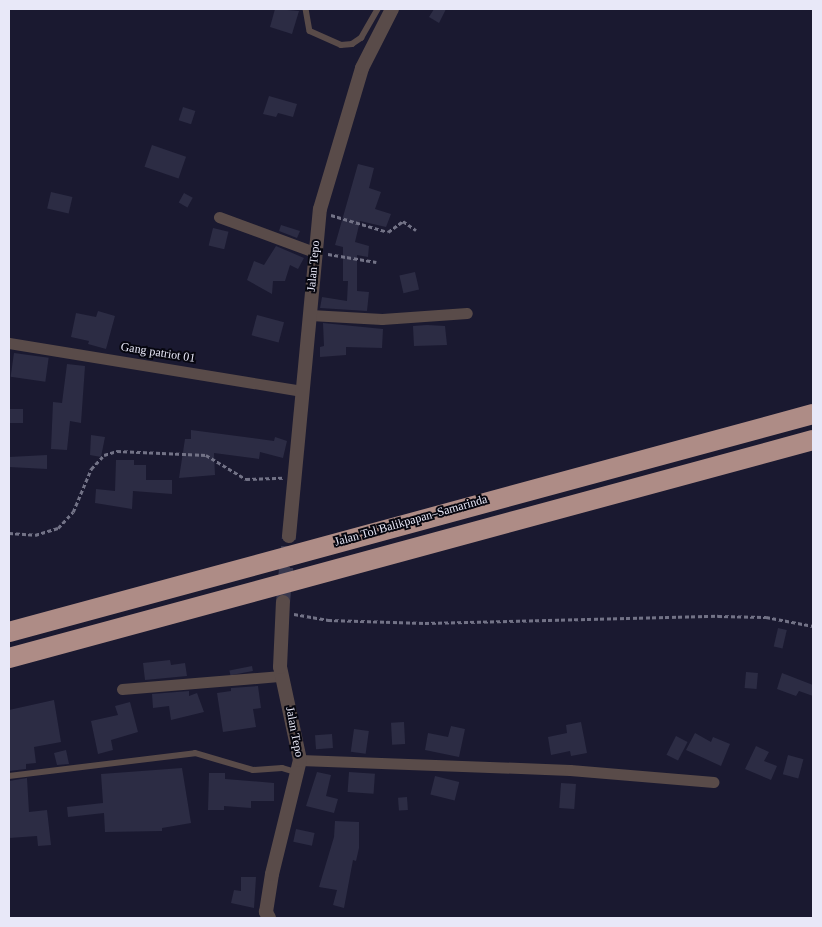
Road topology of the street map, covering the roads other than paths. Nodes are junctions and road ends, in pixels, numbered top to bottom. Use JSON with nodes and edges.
{"nodes":[{"id":1,"x":306,"y":9,"type":"edge"},
{"id":2,"x":378,"y":9,"type":"edge"},
{"id":3,"x":392,"y":9,"type":"edge"},
{"id":4,"x":219,"y":217,"type":"dead end"},
{"id":5,"x":314,"y":252,"type":"junction"},
{"id":6,"x":467,"y":313,"type":"dead end"},
{"id":7,"x":310,"y":315,"type":"junction"},
{"id":8,"x":9,"y":343,"type":"edge"},
{"id":9,"x":302,"y":391,"type":"junction"},
{"id":10,"x":813,"y":414,"type":"edge"},
{"id":11,"x":813,"y":440,"type":"edge"},
{"id":12,"x":289,"y":536,"type":"tunnel mouth"},
{"id":13,"x":283,"y":607,"type":"tunnel mouth"},
{"id":14,"x":9,"y":632,"type":"edge"},
{"id":15,"x":9,"y":658,"type":"edge"},
{"id":16,"x":281,"y":676,"type":"junction"},
{"id":17,"x":122,"y":689,"type":"dead end"},
{"id":18,"x":299,"y":766,"type":"junction"},
{"id":19,"x":9,"y":776,"type":"edge"},
{"id":20,"x":713,"y":782,"type":"dead end"},
{"id":21,"x":269,"y":918,"type":"edge"}],
"edges":[{"from":1,"to":2,"type":"lane"},
{"from":3,"to":5,"type":"street","name":"Jalan Tepo"},
{"from":4,"to":5,"type":"street"},
{"from":5,"to":7,"type":"street","name":"Jalan Tepo"},
{"from":6,"to":7,"type":"street"},
{"from":7,"to":9,"type":"street","name":"Jalan Tepo"},
{"from":8,"to":9,"type":"street","name":"Gang patriot 01"},
{"from":9,"to":12,"type":"street","name":"Jalan Tepo"},
{"from":10,"to":14,"type":"highway","name":"Jalan Tol Balikpapan–Samarinda"},
{"from":11,"to":15,"type":"highway","name":"Jalan Tol Balikpapan–Samarinda"},
{"from":13,"to":16,"type":"street","name":"Jalan Tepo"},
{"from":16,"to":17,"type":"street"},
{"from":16,"to":18,"type":"street","name":"Jalan Tepo"},
{"from":18,"to":19,"type":"lane"},
{"from":18,"to":20,"type":"street"},
{"from":18,"to":21,"type":"street","name":"Jalan Tepo"}]}
